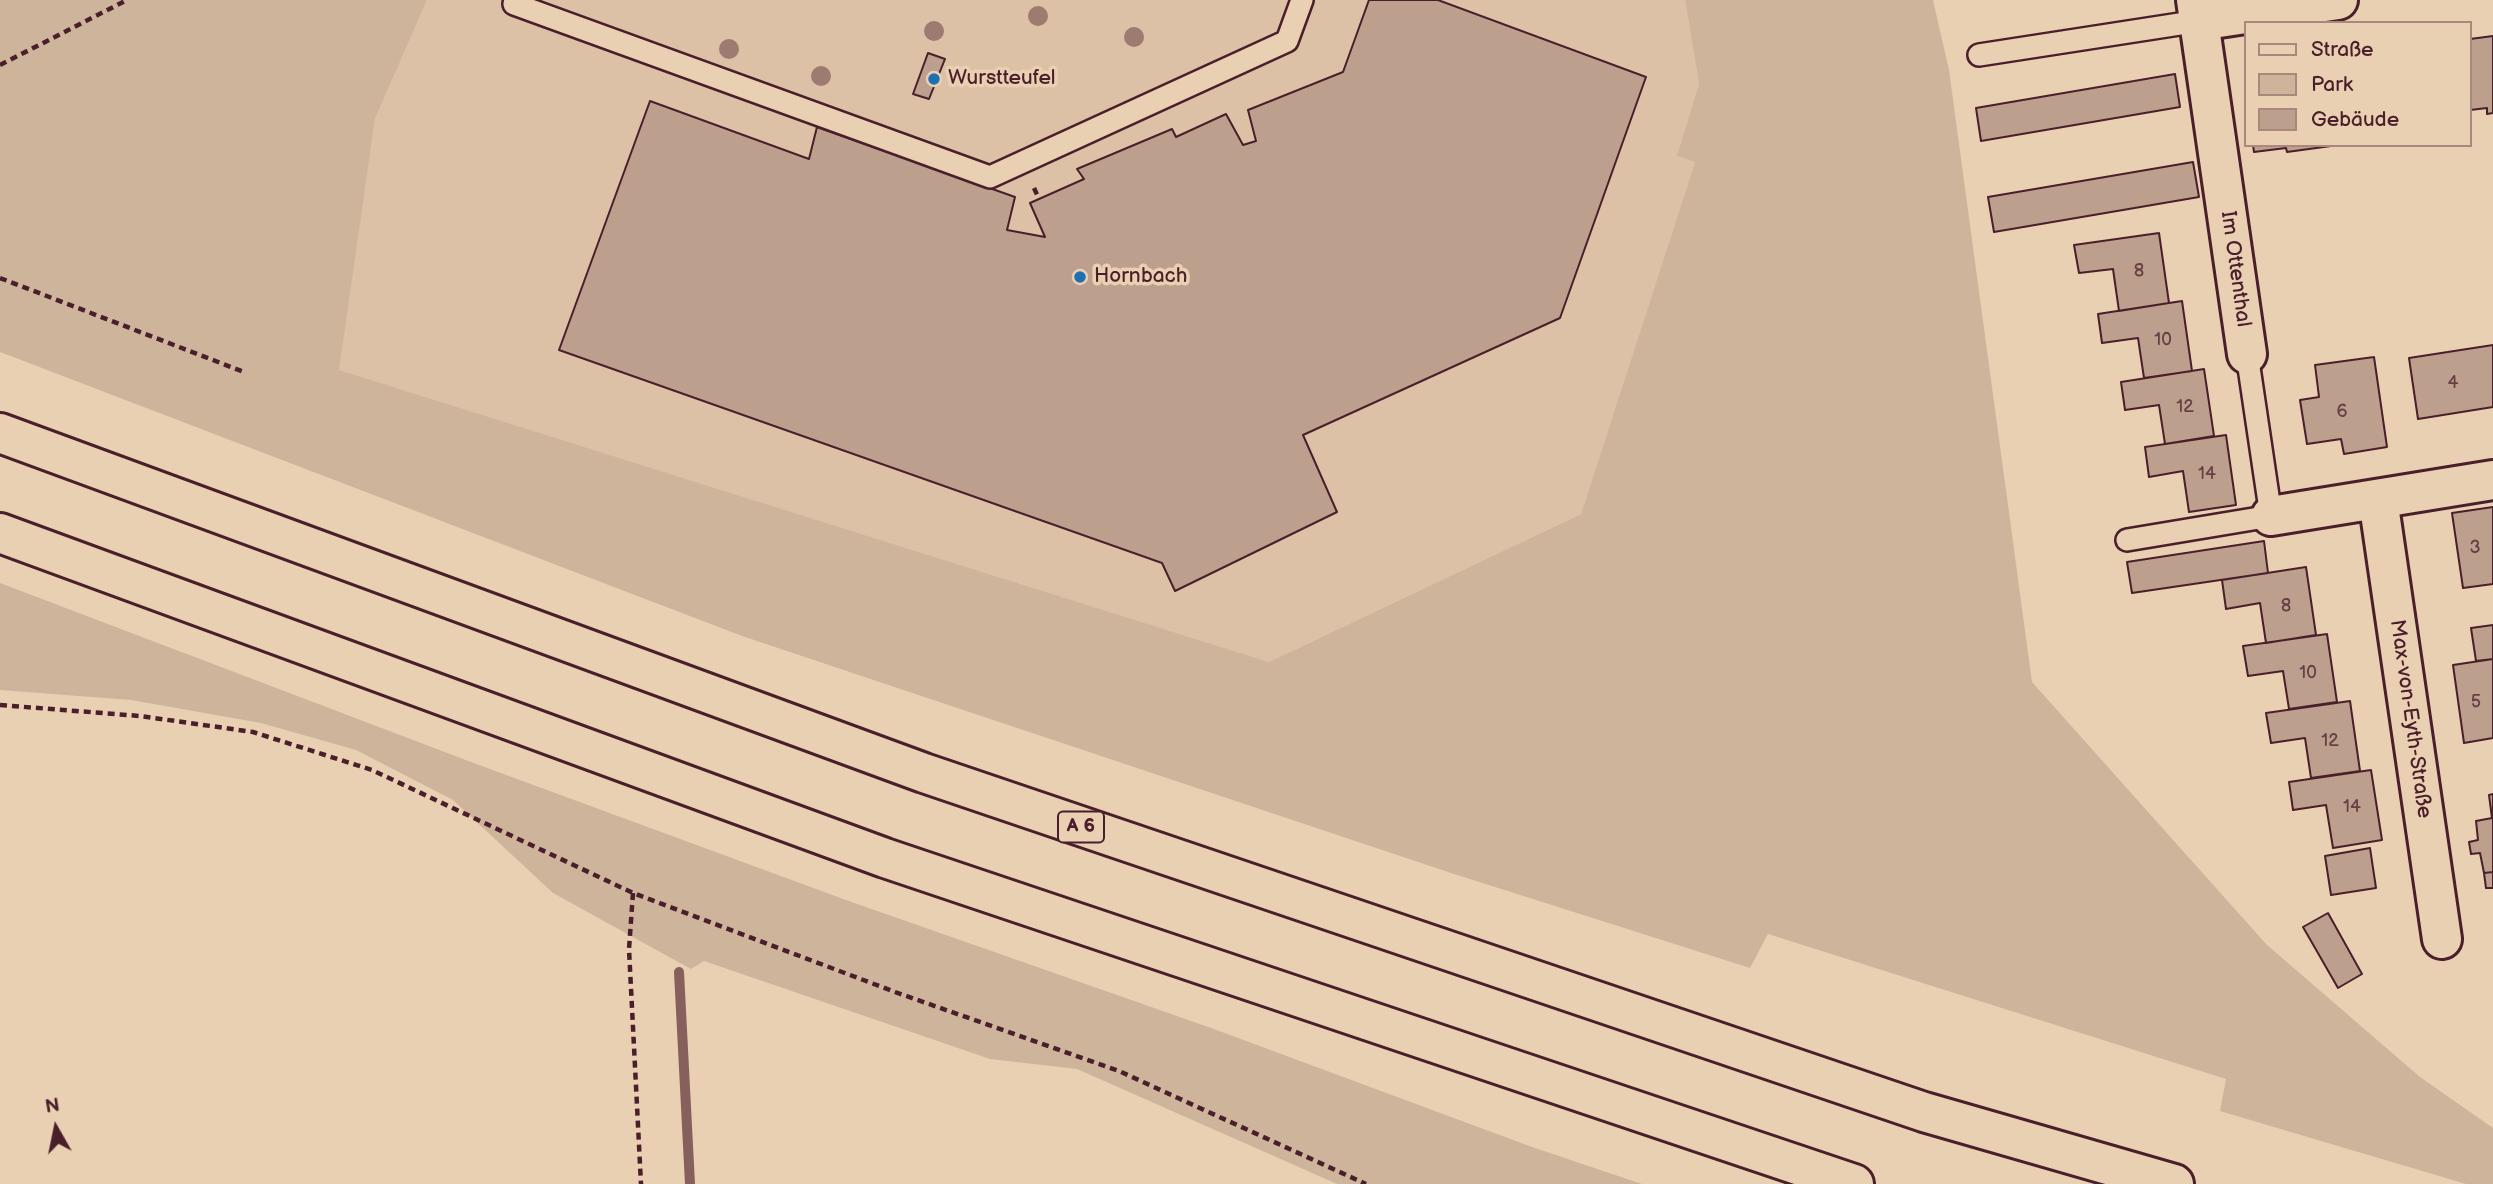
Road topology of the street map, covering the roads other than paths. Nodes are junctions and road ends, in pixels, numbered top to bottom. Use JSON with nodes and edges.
{"nodes":[{"id":1,"x":515,"y":0,"type":"edge"},
{"id":2,"x":1302,"y":0,"type":"edge"},
{"id":3,"x":2338,"y":0,"type":"edge"},
{"id":4,"x":2198,"y":11,"type":"edge"},
{"id":5,"x":1979,"y":55,"type":"dead end"},
{"id":6,"x":2247,"y":354,"type":"joint"},
{"id":7,"x":0,"y":433,"type":"edge"},
{"id":8,"x":2493,"y":480,"type":"edge"},
{"id":9,"x":2378,"y":499,"type":"junction"},
{"id":10,"x":2271,"y":516,"type":"junction"},
{"id":11,"x":0,"y":533,"type":"edge"},
{"id":12,"x":2127,"y":540,"type":"dead end"},
{"id":13,"x":2442,"y":939,"type":"dead end"},
{"id":14,"x":1854,"y":1184,"type":"edge"},
{"id":15,"x":2174,"y":1184,"type":"edge"}],
"edges":[{"from":1,"to":2,"type":"lane"},
{"from":3,"to":4,"type":"main road"},
{"from":4,"to":5,"type":"lane"},
{"from":4,"to":6,"type":"main road","name":"Im Ottenthal"},
{"from":6,"to":10,"type":"lane","name":"Im Ottenthal"},
{"from":7,"to":15,"type":"main road","number":"A 6"},
{"from":8,"to":9,"type":"main road"},
{"from":9,"to":10,"type":"main road"},
{"from":9,"to":13,"type":"main road","name":"Max-von-Eyth-Straße"},
{"from":10,"to":12,"type":"lane"},
{"from":11,"to":14,"type":"main road"}]}
